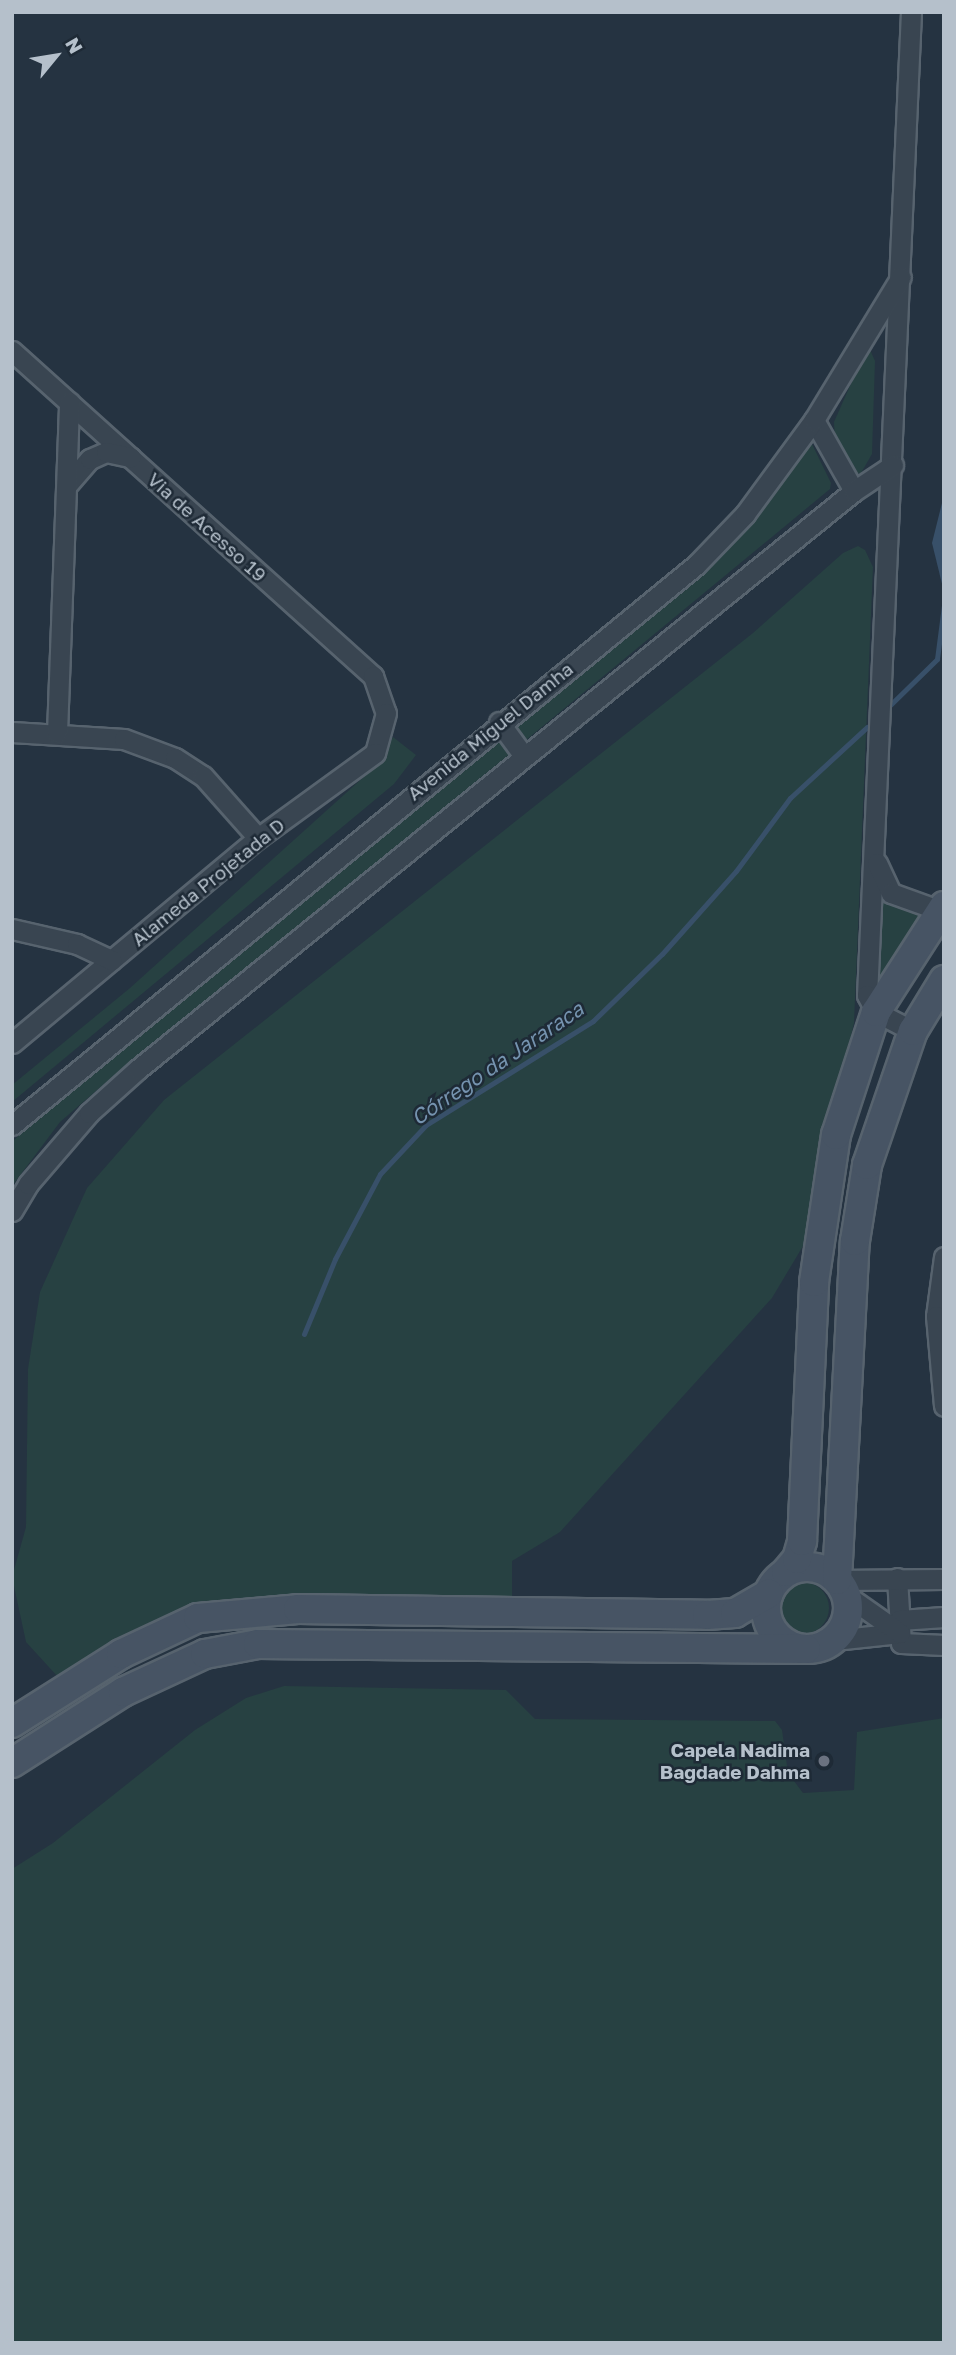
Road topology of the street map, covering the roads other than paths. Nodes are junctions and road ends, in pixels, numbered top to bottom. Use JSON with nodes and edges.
{"nodes":[{"id":1,"x":911,"y":12,"type":"edge"},
{"id":2,"x":901,"y":277,"type":"junction"},
{"id":3,"x":12,"y":351,"type":"edge"},
{"id":4,"x":69,"y":402,"type":"junction"},
{"id":5,"x":814,"y":420,"type":"junction"},
{"id":6,"x":130,"y":457,"type":"junction"},
{"id":7,"x":893,"y":465,"type":"junction"},
{"id":8,"x":68,"y":484,"type":"junction"},
{"id":9,"x":854,"y":491,"type":"junction"},
{"id":10,"x":386,"y":713,"type":"joint"},
{"id":11,"x":499,"y":722,"type":"junction"},
{"id":12,"x":12,"y":732,"type":"edge"},
{"id":13,"x":57,"y":733,"type":"junction"},
{"id":14,"x":524,"y":756,"type":"junction"},
{"id":15,"x":258,"y":838,"type":"junction"},
{"id":16,"x":875,"y":859,"type":"junction"},
{"id":17,"x":943,"y":909,"type":"edge"},
{"id":18,"x":12,"y":929,"type":"edge"},
{"id":19,"x":111,"y":960,"type":"junction"},
{"id":20,"x":944,"y":980,"type":"edge"},
{"id":21,"x":876,"y":1012,"type":"junction"},
{"id":22,"x":913,"y":1031,"type":"junction"},
{"id":23,"x":12,"y":1044,"type":"edge"},
{"id":24,"x":12,"y":1125,"type":"edge"},
{"id":25,"x":12,"y":1211,"type":"edge"},
{"id":26,"x":944,"y":1257,"type":"edge"},
{"id":27,"x":944,"y":1406,"type":"edge"},
{"id":28,"x":897,"y":1578,"type":"junction"},
{"id":29,"x":944,"y":1579,"type":"edge"},
{"id":30,"x":777,"y":1583,"type":"junction"},
{"id":31,"x":842,"y":1587,"type":"junction"},
{"id":32,"x":944,"y":1617,"type":"edge"},
{"id":33,"x":900,"y":1626,"type":"junction"},
{"id":34,"x":834,"y":1640,"type":"junction"},
{"id":35,"x":944,"y":1645,"type":"edge"},
{"id":36,"x":806,"y":1649,"type":"junction"},
{"id":37,"x":12,"y":1723,"type":"edge"},
{"id":38,"x":12,"y":1763,"type":"edge"}],
"edges":[{"from":1,"to":2,"type":"street"},
{"from":2,"to":5,"type":"street","name":"Avenida Miguel Damha"},
{"from":2,"to":7,"type":"street"},
{"from":3,"to":4,"type":"street","name":"Via de Acesso 19"},
{"from":4,"to":6,"type":"street","name":"Via de Acesso 19"},
{"from":4,"to":8,"type":"street"},
{"from":5,"to":9,"type":"street"},
{"from":5,"to":11,"type":"street","name":"Avenida Miguel Damha"},
{"from":6,"to":8,"type":"street"},
{"from":6,"to":10,"type":"street","name":"Via de Acesso 19"},
{"from":7,"to":9,"type":"street"},
{"from":7,"to":16,"type":"street"},
{"from":8,"to":13,"type":"street"},
{"from":9,"to":14,"type":"street"},
{"from":10,"to":15,"type":"street","name":"Alameda Projetada D"},
{"from":11,"to":14,"type":"street"},
{"from":11,"to":24,"type":"street","name":"Avenida Miguel Damha"},
{"from":12,"to":13,"type":"street"},
{"from":13,"to":15,"type":"street"},
{"from":14,"to":25,"type":"street"},
{"from":15,"to":19,"type":"street","name":"Alameda Projetada D"},
{"from":16,"to":17,"type":"street"},
{"from":16,"to":21,"type":"street"},
{"from":17,"to":21,"type":"street"},
{"from":18,"to":19,"type":"street"},
{"from":19,"to":23,"type":"street","name":"Alameda Projetada D"},
{"from":20,"to":22,"type":"street"},
{"from":21,"to":22,"type":"street"},
{"from":21,"to":30,"type":"street"},
{"from":22,"to":31,"type":"street"},
{"from":26,"to":27,"type":"street"},
{"from":28,"to":29,"type":"street"},
{"from":28,"to":31,"type":"street"},
{"from":28,"to":33,"type":"street"},
{"from":30,"to":31,"type":"street"},
{"from":30,"to":36,"type":"street"},
{"from":30,"to":37,"type":"street"},
{"from":31,"to":33,"type":"street"},
{"from":31,"to":34,"type":"street"},
{"from":32,"to":33,"type":"street"},
{"from":33,"to":34,"type":"street"},
{"from":33,"to":35,"type":"street"},
{"from":34,"to":36,"type":"street"},
{"from":36,"to":38,"type":"street"}]}
